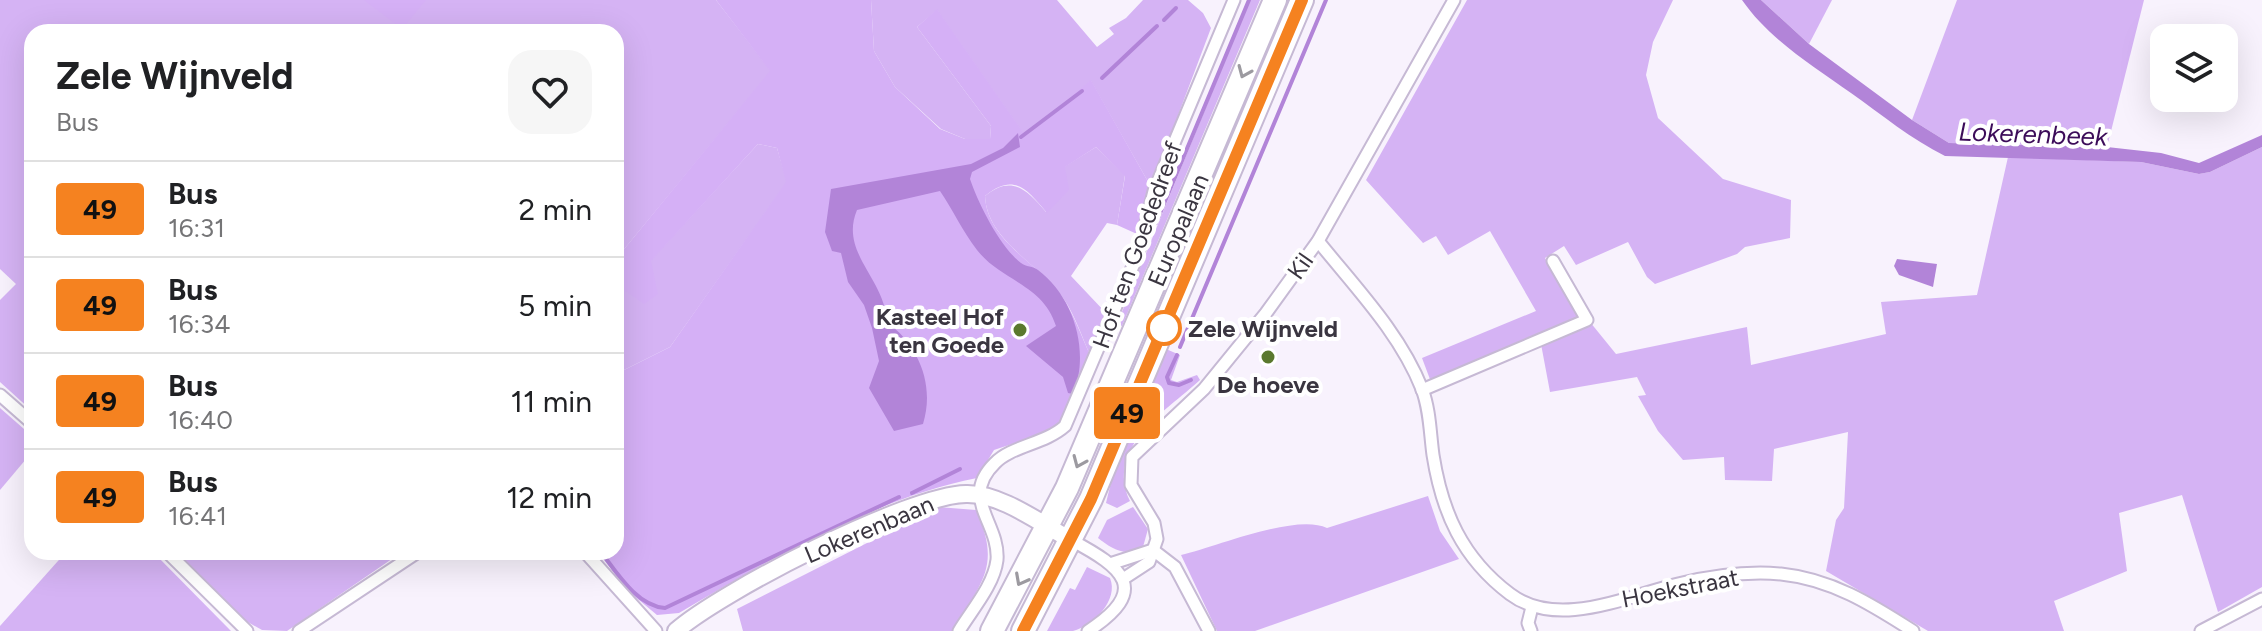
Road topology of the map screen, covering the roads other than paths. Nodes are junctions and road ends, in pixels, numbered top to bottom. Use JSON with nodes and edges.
{"nodes":[{"id":1,"x":1234,"y":0,"type":"edge"},
{"id":2,"x":1275,"y":0,"type":"edge"},
{"id":3,"x":1302,"y":0,"type":"edge"},
{"id":4,"x":1454,"y":0,"type":"edge"},
{"id":5,"x":1318,"y":241,"type":"junction"},
{"id":6,"x":1553,"y":261,"type":"dead end"},
{"id":7,"x":1422,"y":390,"type":"junction"},
{"id":8,"x":0,"y":395,"type":"edge"},
{"id":9,"x":24,"y":416,"type":"edge"},
{"id":10,"x":978,"y":495,"type":"junction"},
{"id":11,"x":1049,"y":528,"type":"junction"},
{"id":12,"x":1071,"y":540,"type":"junction"},
{"id":13,"x":1153,"y":550,"type":"junction"},
{"id":14,"x":175,"y":560,"type":"edge"},
{"id":15,"x":406,"y":560,"type":"edge"},
{"id":16,"x":592,"y":560,"type":"edge"},
{"id":17,"x":1113,"y":563,"type":"junction"},
{"id":18,"x":1123,"y":579,"type":"junction"},
{"id":19,"x":2262,"y":599,"type":"edge"},
{"id":20,"x":1532,"y":607,"type":"junction"},
{"id":21,"x":247,"y":631,"type":"edge"},
{"id":22,"x":299,"y":631,"type":"edge"},
{"id":23,"x":656,"y":631,"type":"edge"},
{"id":24,"x":676,"y":631,"type":"edge"},
{"id":25,"x":959,"y":631,"type":"edge"},
{"id":26,"x":992,"y":631,"type":"edge"},
{"id":27,"x":1023,"y":631,"type":"edge"},
{"id":28,"x":1088,"y":631,"type":"edge"},
{"id":29,"x":1209,"y":631,"type":"edge"},
{"id":30,"x":1531,"y":631,"type":"edge"},
{"id":31,"x":1913,"y":631,"type":"edge"},
{"id":32,"x":2201,"y":631,"type":"edge"}],
"edges":[{"from":1,"to":10,"type":"street","name":"Hof ten Goededreef"},
{"from":2,"to":11,"type":"highway","name":"Europalaan","one_way":true},
{"from":3,"to":12,"type":"highway","name":"Europalaan"},
{"from":4,"to":5,"type":"street","name":"Kil"},
{"from":5,"to":7,"type":"street"},
{"from":5,"to":13,"type":"street","name":"Kil"},
{"from":6,"to":7,"type":"street"},
{"from":7,"to":20,"type":"street"},
{"from":8,"to":9,"type":"street"},
{"from":10,"to":11,"type":"street","name":"Lokerenbaan"},
{"from":10,"to":24,"type":"street","name":"Lokerenbaan"},
{"from":10,"to":25,"type":"street"},
{"from":11,"to":12,"type":"street","name":"Lokerenbaan"},
{"from":11,"to":26,"type":"highway","name":"Europalaan","one_way":true},
{"from":12,"to":17,"type":"street"},
{"from":12,"to":27,"type":"highway","name":"Europalaan"},
{"from":13,"to":17,"type":"street"},
{"from":13,"to":18,"type":"street"},
{"from":13,"to":29,"type":"street"},
{"from":14,"to":21,"type":"street"},
{"from":15,"to":22,"type":"street"},
{"from":16,"to":23,"type":"street"},
{"from":17,"to":18,"type":"street"},
{"from":18,"to":28,"type":"street"},
{"from":19,"to":32,"type":"street"},
{"from":20,"to":30,"type":"street"},
{"from":20,"to":31,"type":"street","name":"Hoekstraat"}]}
